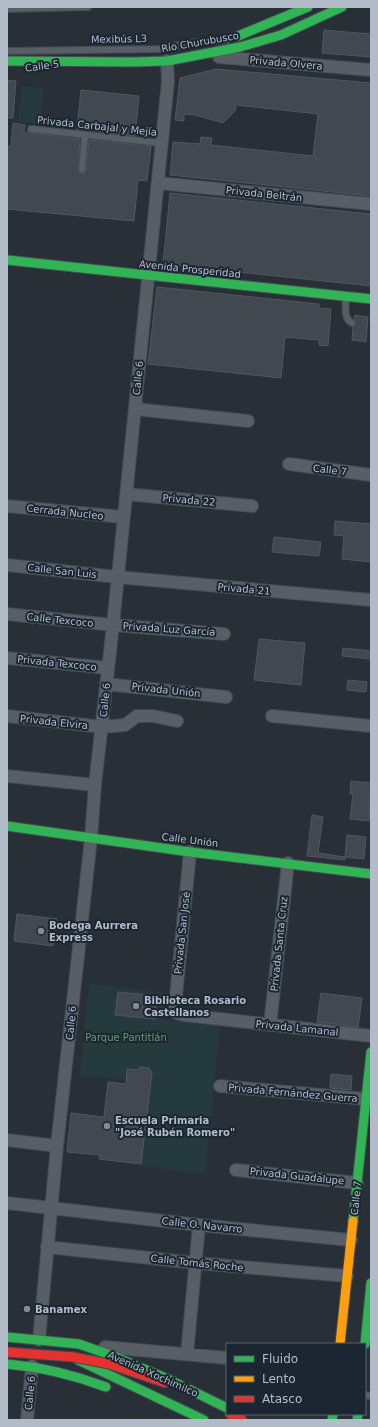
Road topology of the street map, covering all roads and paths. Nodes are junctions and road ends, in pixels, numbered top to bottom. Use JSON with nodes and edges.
{"nodes":[{"id":1,"x":88,"y":7,"type":"edge"},
{"id":2,"x":308,"y":7,"type":"edge"},
{"id":3,"x":342,"y":7,"type":"edge"},
{"id":4,"x":7,"y":9,"type":"edge"},
{"id":5,"x":230,"y":40,"type":"junction"},
{"id":6,"x":7,"y":51,"type":"edge"},
{"id":7,"x":200,"y":55,"type":"junction"},
{"id":8,"x":7,"y":61,"type":"edge"},
{"id":9,"x":167,"y":61,"type":"junction"},
{"id":10,"x":76,"y":62,"type":"junction"},
{"id":11,"x":7,"y":70,"type":"edge"},
{"id":12,"x":371,"y":70,"type":"edge"},
{"id":13,"x":31,"y":129,"type":"dead end"},
{"id":14,"x":85,"y":135,"type":"junction"},
{"id":15,"x":162,"y":143,"type":"junction"},
{"id":16,"x":82,"y":170,"type":"dead end"},
{"id":17,"x":158,"y":183,"type":"junction"},
{"id":18,"x":371,"y":204,"type":"edge"},
{"id":19,"x":7,"y":260,"type":"edge"},
{"id":20,"x":149,"y":276,"type":"junction"},
{"id":21,"x":346,"y":297,"type":"junction"},
{"id":22,"x":371,"y":299,"type":"edge"},
{"id":23,"x":352,"y":323,"type":"dead end"},
{"id":24,"x":135,"y":409,"type":"junction"},
{"id":25,"x":248,"y":421,"type":"dead end"},
{"id":26,"x":290,"y":464,"type":"dead end"},
{"id":27,"x":371,"y":475,"type":"edge"},
{"id":28,"x":126,"y":494,"type":"junction"},
{"id":29,"x":7,"y":506,"type":"edge"},
{"id":30,"x":252,"y":506,"type":"dead end"},
{"id":31,"x":123,"y":517,"type":"junction"},
{"id":32,"x":7,"y":565,"type":"edge"},
{"id":33,"x":117,"y":577,"type":"junction"},
{"id":34,"x":371,"y":600,"type":"edge"},
{"id":35,"x":7,"y":614,"type":"edge"},
{"id":36,"x":113,"y":625,"type":"junction"},
{"id":37,"x":224,"y":634,"type":"dead end"},
{"id":38,"x":7,"y":658,"type":"edge"},
{"id":39,"x":108,"y":668,"type":"junction"},
{"id":40,"x":106,"y":684,"type":"junction"},
{"id":41,"x":226,"y":697,"type":"dead end"},
{"id":42,"x":7,"y":716,"type":"edge"},
{"id":43,"x":272,"y":716,"type":"dead end"},
{"id":44,"x":177,"y":721,"type":"dead end"},
{"id":45,"x":371,"y":726,"type":"edge"},
{"id":46,"x":102,"y":727,"type":"junction"},
{"id":47,"x":7,"y":776,"type":"edge"},
{"id":48,"x":95,"y":785,"type":"junction"},
{"id":49,"x":7,"y":826,"type":"edge"},
{"id":50,"x":91,"y":838,"type":"junction"},
{"id":51,"x":190,"y":852,"type":"junction"},
{"id":52,"x":288,"y":863,"type":"junction"},
{"id":53,"x":371,"y":874,"type":"edge"},
{"id":54,"x":176,"y":1013,"type":"joint"},
{"id":55,"x":270,"y":1025,"type":"junction"},
{"id":56,"x":371,"y":1036,"type":"edge"},
{"id":57,"x":371,"y":1052,"type":"edge"},
{"id":58,"x":220,"y":1086,"type":"dead end"},
{"id":59,"x":366,"y":1099,"type":"junction"},
{"id":60,"x":7,"y":1140,"type":"edge"},
{"id":61,"x":58,"y":1146,"type":"junction"},
{"id":62,"x":236,"y":1170,"type":"dead end"},
{"id":63,"x":357,"y":1183,"type":"junction"},
{"id":64,"x":7,"y":1202,"type":"edge"},
{"id":65,"x":52,"y":1208,"type":"junction"},
{"id":66,"x":199,"y":1225,"type":"junction"},
{"id":67,"x":351,"y":1240,"type":"junction"},
{"id":68,"x":47,"y":1247,"type":"junction"},
{"id":69,"x":196,"y":1263,"type":"junction"},
{"id":70,"x":347,"y":1276,"type":"junction"},
{"id":71,"x":371,"y":1283,"type":"edge"},
{"id":72,"x":7,"y":1337,"type":"edge"},
{"id":73,"x":39,"y":1340,"type":"junction"},
{"id":74,"x":340,"y":1343,"type":"edge"},
{"id":75,"x":79,"y":1344,"type":"junction"},
{"id":76,"x":367,"y":1344,"type":"edge"},
{"id":77,"x":7,"y":1352,"type":"edge"},
{"id":78,"x":187,"y":1354,"type":"junction"},
{"id":79,"x":226,"y":1358,"type":"edge"},
{"id":80,"x":7,"y":1364,"type":"edge"},
{"id":81,"x":32,"y":1366,"type":"junction"},
{"id":82,"x":112,"y":1390,"type":"dead end"},
{"id":83,"x":226,"y":1408,"type":"edge"},
{"id":84,"x":226,"y":1412,"type":"edge"},
{"id":85,"x":232,"y":1415,"type":"edge"},
{"id":86,"x":242,"y":1415,"type":"edge"},
{"id":87,"x":28,"y":1420,"type":"edge"},
{"id":88,"x":204,"y":1420,"type":"edge"},
{"id":89,"x":242,"y":1420,"type":"edge"},
{"id":90,"x":253,"y":1420,"type":"edge"}],
"edges":[{"from":1,"to":4,"type":"lane"},
{"from":2,"to":5,"type":"main road"},
{"from":3,"to":7,"type":"main road","name":"Río Churubusco"},
{"from":5,"to":6,"type":"lane","name":"Mexibús L3"},
{"from":5,"to":7,"type":"main road"},
{"from":7,"to":9,"type":"main road","name":"Río Churubusco"},
{"from":7,"to":12,"type":"street","name":"Privada Olvera"},
{"from":8,"to":10,"type":"main road","name":"Río Churubusco"},
{"from":9,"to":10,"type":"main road","name":"Río Churubusco"},
{"from":9,"to":15,"type":"street","name":"Calle 6"},
{"from":10,"to":11,"type":"street","name":"Calle 5"},
{"from":13,"to":14,"type":"lane","name":"Privada Carbajal y Mejía"},
{"from":14,"to":15,"type":"lane","name":"Privada Carbajal y Mejía"},
{"from":14,"to":16,"type":"lane"},
{"from":15,"to":17,"type":"street","name":"Calle 6"},
{"from":17,"to":18,"type":"street","name":"Privada Beltrán"},
{"from":17,"to":20,"type":"street","name":"Calle 6"},
{"from":19,"to":20,"type":"main road","name":"Avenida Prosperidad"},
{"from":20,"to":21,"type":"main road","name":"Avenida Prosperidad"},
{"from":20,"to":24,"type":"street","name":"Calle 6"},
{"from":21,"to":22,"type":"main road","name":"Avenida Prosperidad"},
{"from":21,"to":23,"type":"lane"},
{"from":24,"to":25,"type":"street"},
{"from":24,"to":28,"type":"street","name":"Calle 6"},
{"from":26,"to":27,"type":"street","name":"Calle 7"},
{"from":28,"to":30,"type":"street","name":"Privada 22"},
{"from":28,"to":31,"type":"street","name":"Calle 6"},
{"from":29,"to":31,"type":"street","name":"Cerrada Nucleo"},
{"from":31,"to":33,"type":"street","name":"Calle 6"},
{"from":32,"to":33,"type":"street","name":"Calle San Luis"},
{"from":33,"to":34,"type":"street","name":"Privada 21"},
{"from":33,"to":36,"type":"street","name":"Calle 6"},
{"from":35,"to":36,"type":"street","name":"Calle Texcoco"},
{"from":36,"to":37,"type":"street","name":"Privada Luz García"},
{"from":36,"to":39,"type":"street","name":"Calle 6"},
{"from":38,"to":39,"type":"street","name":"Privada Texcoco"},
{"from":39,"to":40,"type":"street","name":"Calle 6"},
{"from":40,"to":41,"type":"street","name":"Privada Unión"},
{"from":40,"to":46,"type":"street","name":"Calle 6"},
{"from":42,"to":46,"type":"street","name":"Privada Elvira"},
{"from":43,"to":45,"type":"street"},
{"from":44,"to":46,"type":"street","name":"Privada Elvira"},
{"from":46,"to":48,"type":"street","name":"Calle 6"},
{"from":47,"to":48,"type":"street"},
{"from":48,"to":50,"type":"street","name":"Calle 6"},
{"from":49,"to":50,"type":"main road","name":"Calle Unión"},
{"from":50,"to":51,"type":"main road","name":"Calle Unión"},
{"from":50,"to":61,"type":"street","name":"Calle 6"},
{"from":51,"to":52,"type":"main road","name":"Calle Unión"},
{"from":51,"to":54,"type":"street","name":"Privada San José"},
{"from":52,"to":53,"type":"main road","name":"Calle Unión"},
{"from":52,"to":55,"type":"street","name":"Privada Santa Cruz"},
{"from":54,"to":55,"type":"street","name":"Privada Lamanal"},
{"from":55,"to":56,"type":"street","name":"Privada Lamanal"},
{"from":57,"to":59,"type":"main road","name":"Calle 7"},
{"from":58,"to":59,"type":"street","name":"Privada Fernández Guerra"},
{"from":59,"to":63,"type":"main road","name":"Calle 7"},
{"from":60,"to":61,"type":"street"},
{"from":61,"to":65,"type":"street","name":"Calle 6"},
{"from":62,"to":63,"type":"street","name":"Privada Guadalupe"},
{"from":63,"to":67,"type":"main road","name":"Calle 7"},
{"from":64,"to":65,"type":"street","name":"Calle O. Navarro"},
{"from":65,"to":66,"type":"street","name":"Calle O. Navarro"},
{"from":65,"to":68,"type":"street","name":"Calle 6"},
{"from":66,"to":67,"type":"street","name":"Calle O. Navarro"},
{"from":66,"to":69,"type":"street"},
{"from":67,"to":70,"type":"main road","name":"Calle 7"},
{"from":68,"to":69,"type":"street","name":"Calle Tomás Roche"},
{"from":68,"to":73,"type":"street","name":"Calle 6"},
{"from":69,"to":70,"type":"street","name":"Calle Tomás Roche"},
{"from":69,"to":78,"type":"street"},
{"from":70,"to":74,"type":"main road","name":"Calle 7"},
{"from":71,"to":76,"type":"main road"},
{"from":72,"to":73,"type":"main road","name":"Avenida Xochimilco"},
{"from":73,"to":75,"type":"main road","name":"Avenida Xochimilco"},
{"from":73,"to":88,"type":"main road"},
{"from":75,"to":78,"type":"street","name":"Avenida Xochimilco"},
{"from":75,"to":83,"type":"main road","name":"Avenida Xochimilco"},
{"from":77,"to":84,"type":"main road","bridge":true},
{"from":78,"to":79,"type":"street","name":"Avenida Xochimilco"},
{"from":80,"to":81,"type":"main road"},
{"from":81,"to":82,"type":"main road"},
{"from":81,"to":87,"type":"street","name":"Calle 6"},
{"from":85,"to":89,"type":"main road"},
{"from":86,"to":90,"type":"main road"}]}
